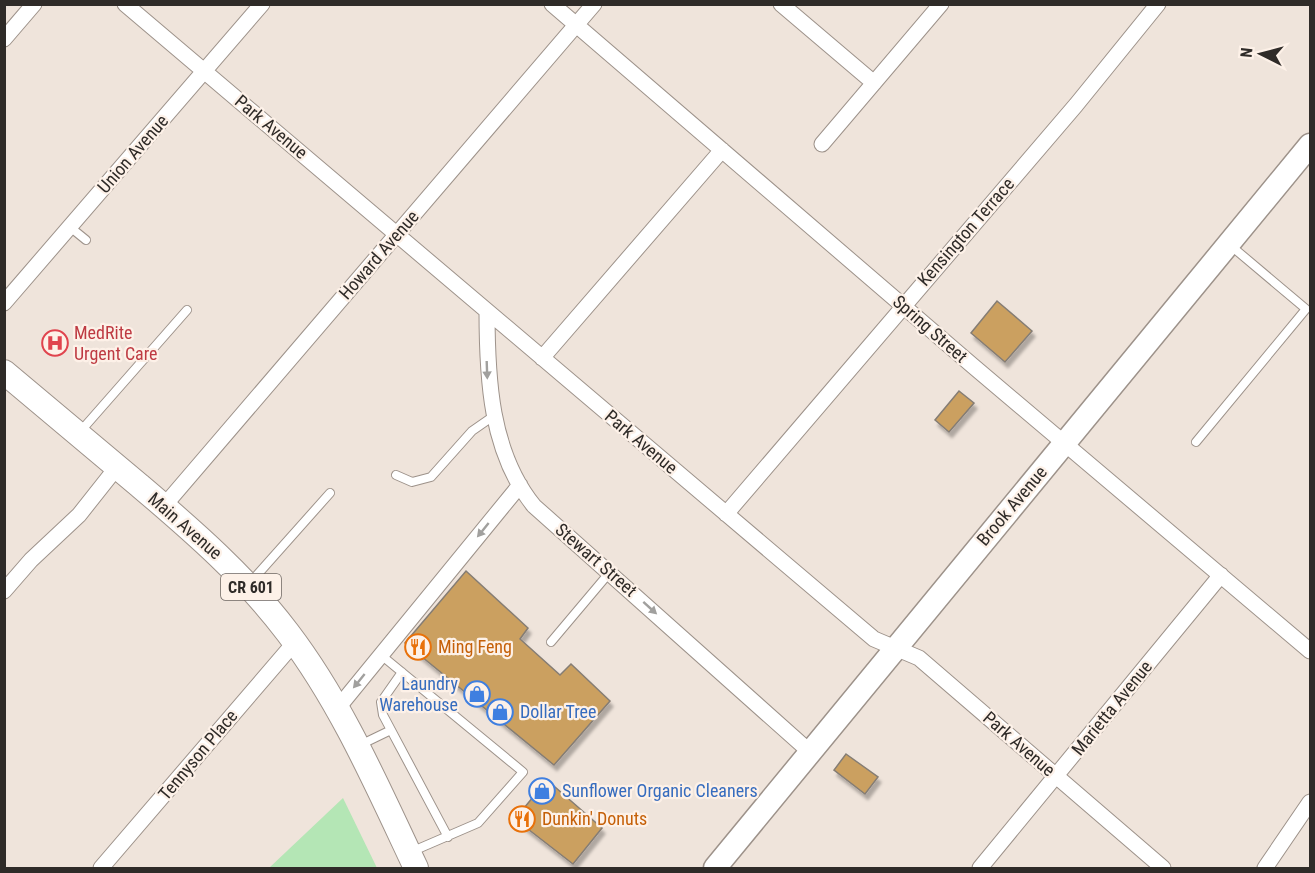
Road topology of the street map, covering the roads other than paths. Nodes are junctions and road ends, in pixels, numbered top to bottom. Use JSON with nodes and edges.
{"nodes":[{"id":1,"x":34,"y":4,"type":"edge"},
{"id":2,"x":125,"y":4,"type":"edge"},
{"id":3,"x":262,"y":4,"type":"edge"},
{"id":4,"x":552,"y":4,"type":"edge"},
{"id":5,"x":594,"y":4,"type":"edge"},
{"id":6,"x":782,"y":4,"type":"edge"},
{"id":7,"x":941,"y":4,"type":"edge"},
{"id":8,"x":1158,"y":4,"type":"edge"},
{"id":9,"x":577,"y":25,"type":"junction"},
{"id":10,"x":4,"y":39,"type":"edge"},
{"id":11,"x":205,"y":71,"type":"junction"},
{"id":12,"x":874,"y":83,"type":"junction"},
{"id":13,"x":822,"y":144,"type":"dead end"},
{"id":14,"x":1311,"y":145,"type":"edge"},
{"id":15,"x":722,"y":150,"type":"junction"},
{"id":16,"x":70,"y":227,"type":"junction"},
{"id":17,"x":397,"y":234,"type":"junction"},
{"id":18,"x":86,"y":240,"type":"dead end"},
{"id":19,"x":1229,"y":244,"type":"junction"},
{"id":20,"x":4,"y":303,"type":"edge"},
{"id":21,"x":903,"y":306,"type":"junction"},
{"id":22,"x":1308,"y":306,"type":"edge"},
{"id":23,"x":187,"y":310,"type":"dead end"},
{"id":24,"x":487,"y":311,"type":"junction"},
{"id":25,"x":542,"y":358,"type":"junction"},
{"id":26,"x":4,"y":372,"type":"edge"},
{"id":27,"x":495,"y":414,"type":"junction"},
{"id":28,"x":78,"y":434,"type":"junction"},
{"id":29,"x":1196,"y":442,"type":"dead end"},
{"id":30,"x":1064,"y":443,"type":"junction"},
{"id":31,"x":117,"y":467,"type":"junction"},
{"id":32,"x":396,"y":475,"type":"dead end"},
{"id":33,"x":520,"y":485,"type":"junction"},
{"id":34,"x":330,"y":494,"type":"dead end"},
{"id":35,"x":164,"y":506,"type":"junction"},
{"id":36,"x":726,"y":514,"type":"junction"},
{"id":37,"x":610,"y":572,"type":"junction"},
{"id":38,"x":1221,"y":575,"type":"junction"},
{"id":39,"x":248,"y":585,"type":"junction"},
{"id":40,"x":4,"y":591,"type":"edge"},
{"id":41,"x":295,"y":642,"type":"junction"},
{"id":42,"x":550,"y":642,"type":"dead end"},
{"id":43,"x":894,"y":648,"type":"junction"},
{"id":44,"x":1311,"y":651,"type":"edge"},
{"id":45,"x":381,"y":655,"type":"junction"},
{"id":46,"x":402,"y":672,"type":"junction"},
{"id":47,"x":337,"y":709,"type":"junction"},
{"id":48,"x":391,"y":730,"type":"junction"},
{"id":49,"x":356,"y":747,"type":"junction"},
{"id":50,"x":810,"y":752,"type":"junction"},
{"id":51,"x":1056,"y":776,"type":"junction"},
{"id":52,"x":1311,"y":802,"type":"edge"},
{"id":53,"x":448,"y":837,"type":"junction"},
{"id":54,"x":412,"y":860,"type":"edge"},
{"id":55,"x":102,"y":868,"type":"edge"},
{"id":56,"x":715,"y":868,"type":"edge"},
{"id":57,"x":980,"y":868,"type":"edge"},
{"id":58,"x":1163,"y":868,"type":"edge"},
{"id":59,"x":1265,"y":868,"type":"edge"}],
"edges":[{"from":1,"to":10,"type":"street"},
{"from":2,"to":11,"type":"street","name":"Park Avenue"},
{"from":3,"to":11,"type":"street","name":"Union Avenue"},
{"from":4,"to":9,"type":"street","name":"Spring Street"},
{"from":5,"to":9,"type":"street","name":"Howard Avenue"},
{"from":6,"to":12,"type":"street"},
{"from":7,"to":12,"type":"street"},
{"from":8,"to":21,"type":"street","name":"Kensington Terrace"},
{"from":9,"to":15,"type":"street","name":"Spring Street"},
{"from":9,"to":17,"type":"street","name":"Howard Avenue"},
{"from":11,"to":16,"type":"street","name":"Union Avenue"},
{"from":11,"to":17,"type":"street","name":"Park Avenue"},
{"from":12,"to":13,"type":"street"},
{"from":14,"to":19,"type":"main road","name":"Brook Avenue"},
{"from":15,"to":21,"type":"street","name":"Spring Street"},
{"from":15,"to":25,"type":"street"},
{"from":16,"to":18,"type":"lane"},
{"from":16,"to":20,"type":"street","name":"Union Avenue"},
{"from":17,"to":24,"type":"street","name":"Park Avenue"},
{"from":17,"to":35,"type":"street","name":"Howard Avenue"},
{"from":19,"to":22,"type":"lane"},
{"from":19,"to":30,"type":"main road","name":"Brook Avenue"},
{"from":21,"to":30,"type":"street","name":"Spring Street"},
{"from":21,"to":36,"type":"street","name":"Kensington Terrace"},
{"from":22,"to":29,"type":"lane"},
{"from":23,"to":28,"type":"lane"},
{"from":24,"to":25,"type":"street","name":"Park Avenue"},
{"from":24,"to":27,"type":"street","name":"Stewart Street","one_way":true},
{"from":25,"to":36,"type":"street","name":"Park Avenue"},
{"from":26,"to":28,"type":"main road","name":"Main Avenue","number":"CR 601"},
{"from":27,"to":32,"type":"lane"},
{"from":27,"to":33,"type":"street","name":"Stewart Street"},
{"from":28,"to":31,"type":"main road","name":"Main Avenue","number":"CR 601"},
{"from":30,"to":38,"type":"street","name":"Spring Street"},
{"from":30,"to":43,"type":"main road","name":"Brook Avenue"},
{"from":31,"to":35,"type":"main road","name":"Main Avenue","number":"CR 601"},
{"from":31,"to":40,"type":"street"},
{"from":33,"to":37,"type":"street","name":"Stewart Street"},
{"from":33,"to":45,"type":"street","one_way":true},
{"from":34,"to":39,"type":"lane"},
{"from":35,"to":39,"type":"main road","name":"Main Avenue","number":"CR 601"},
{"from":36,"to":43,"type":"street","name":"Park Avenue"},
{"from":37,"to":42,"type":"lane"},
{"from":37,"to":50,"type":"street","name":"Stewart Street","one_way":true},
{"from":38,"to":44,"type":"street","name":"Spring Street"},
{"from":38,"to":51,"type":"street","name":"Marietta Avenue"},
{"from":39,"to":41,"type":"main road","name":"Main Avenue","number":"CR 601"},
{"from":41,"to":47,"type":"main road","name":"Main Avenue","number":"CR 601"},
{"from":41,"to":55,"type":"street","name":"Tennyson Place"},
{"from":43,"to":50,"type":"main road","name":"Brook Avenue"},
{"from":43,"to":51,"type":"street","name":"Park Avenue"},
{"from":45,"to":46,"type":"lane"},
{"from":45,"to":47,"type":"street","one_way":true},
{"from":46,"to":48,"type":"lane"},
{"from":46,"to":53,"type":"lane"},
{"from":47,"to":49,"type":"main road","name":"Main Avenue","number":"CR 601"},
{"from":48,"to":49,"type":"lane"},
{"from":48,"to":53,"type":"lane"},
{"from":49,"to":54,"type":"main road","name":"Main Avenue","number":"CR 601"},
{"from":50,"to":56,"type":"main road","name":"Brook Avenue"},
{"from":51,"to":57,"type":"street","name":"Marietta Avenue"},
{"from":51,"to":58,"type":"street","name":"Park Avenue"},
{"from":52,"to":59,"type":"street"},
{"from":53,"to":54,"type":"lane"}]}
